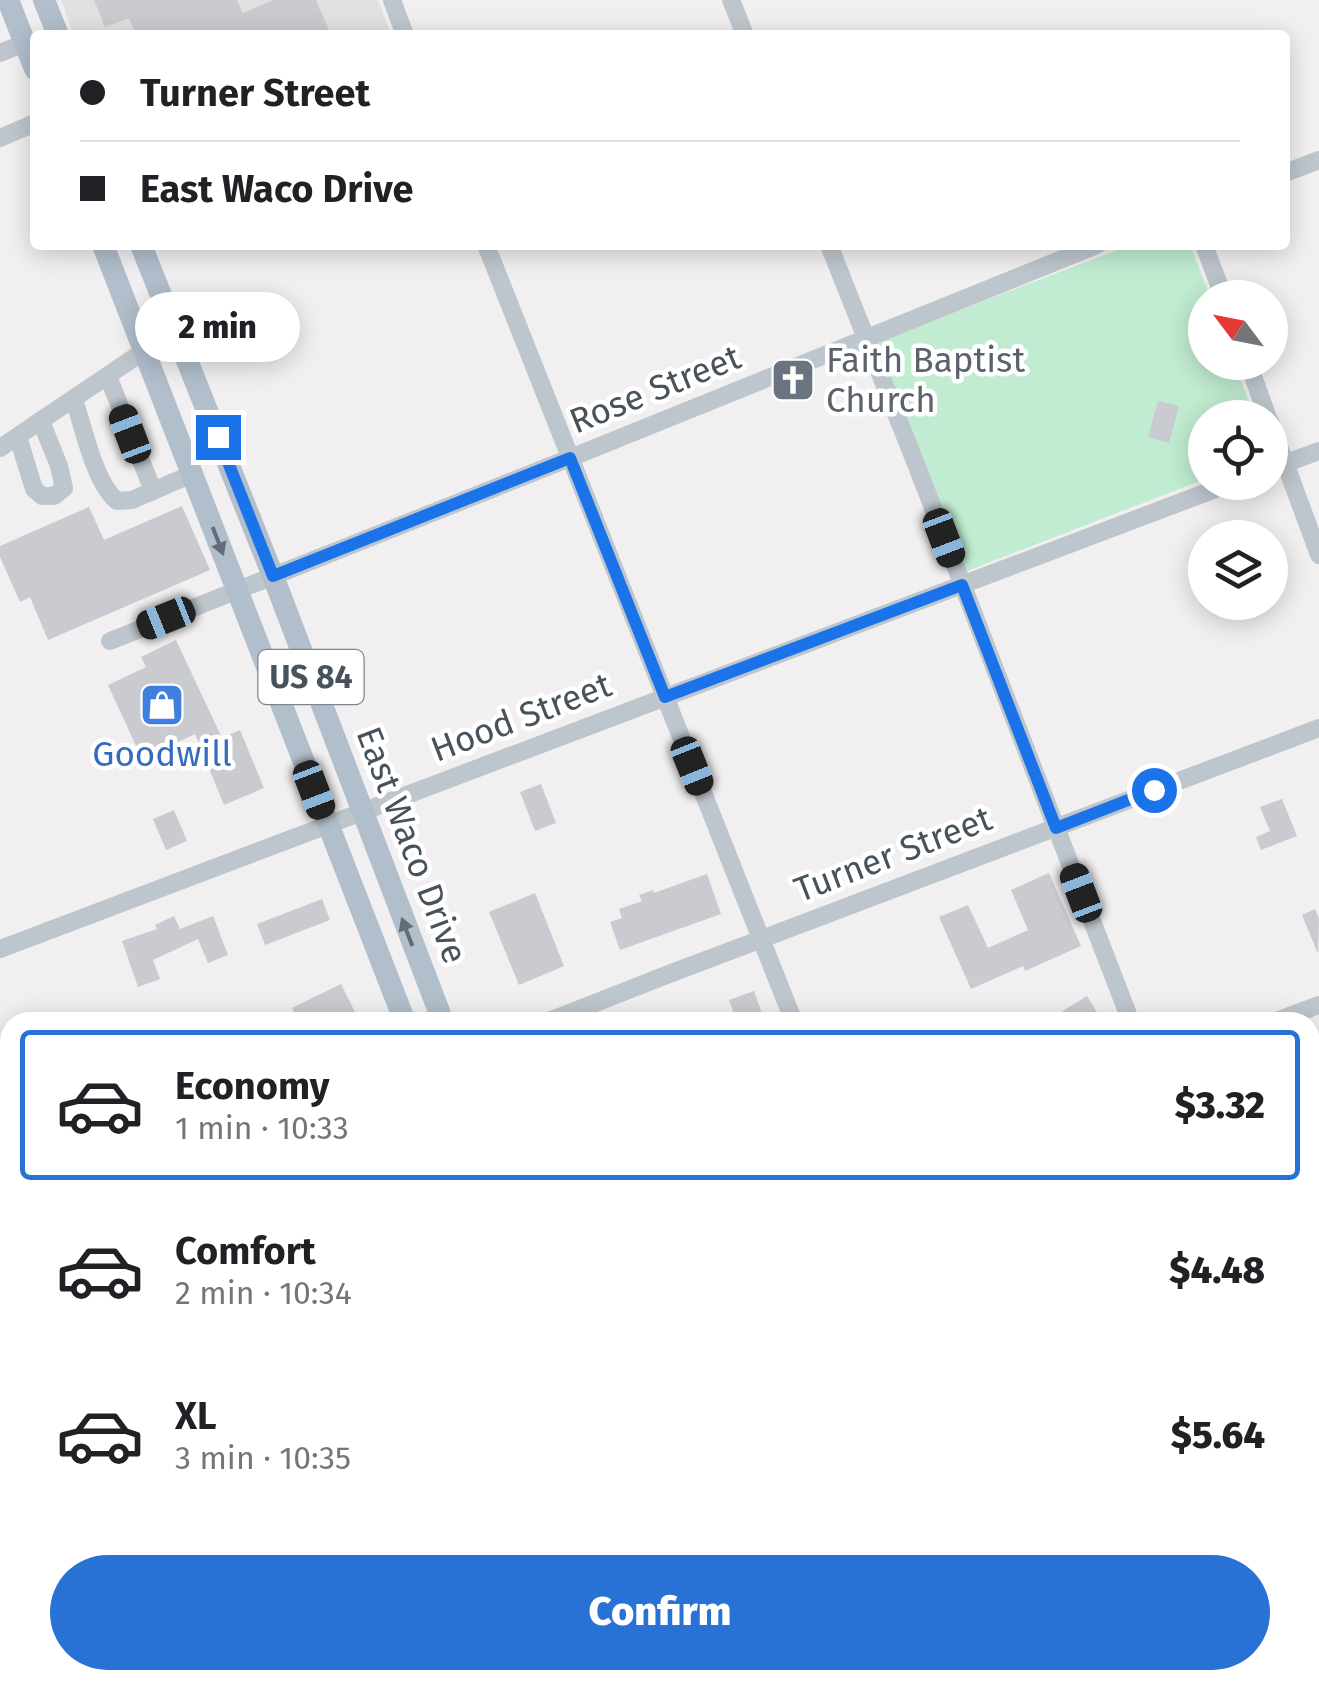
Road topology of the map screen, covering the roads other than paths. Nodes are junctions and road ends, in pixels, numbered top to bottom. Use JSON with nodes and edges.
{"nodes":[{"id":1,"x":8,"y":0,"type":"edge"},
{"id":2,"x":44,"y":0,"type":"edge"},
{"id":3,"x":392,"y":0,"type":"edge"},
{"id":4,"x":731,"y":0,"type":"edge"},
{"id":5,"x":56,"y":30,"type":"edge"},
{"id":6,"x":403,"y":30,"type":"edge"},
{"id":7,"x":743,"y":30,"type":"edge"},
{"id":8,"x":25,"y":43,"type":"junction"},
{"id":9,"x":0,"y":54,"type":"edge"},
{"id":10,"x":30,"y":56,"type":"edge"},
{"id":11,"x":30,"y":126,"type":"edge"},
{"id":12,"x":0,"y":138,"type":"edge"},
{"id":13,"x":1319,"y":160,"type":"edge"},
{"id":14,"x":1290,"y":170,"type":"edge"},
{"id":15,"x":105,"y":250,"type":"edge"},
{"id":16,"x":144,"y":250,"type":"edge"},
{"id":17,"x":488,"y":250,"type":"edge"},
{"id":18,"x":831,"y":250,"type":"edge"},
{"id":19,"x":1085,"y":250,"type":"edge"},
{"id":20,"x":1206,"y":250,"type":"edge"},
{"id":21,"x":1217,"y":280,"type":"edge"},
{"id":22,"x":176,"y":333,"type":"junction"},
{"id":23,"x":866,"y":338,"type":"junction"},
{"id":24,"x":144,"y":351,"type":"junction"},
{"id":25,"x":108,"y":376,"type":"junction"},
{"id":26,"x":74,"y":400,"type":"junction"},
{"id":27,"x":41,"y":421,"type":"junction"},
{"id":28,"x":18,"y":437,"type":"junction"},
{"id":29,"x":0,"y":448,"type":"edge"},
{"id":30,"x":1319,"y":451,"type":"edge"},
{"id":31,"x":570,"y":458,"type":"junction"},
{"id":32,"x":1288,"y":462,"type":"edge"},
{"id":33,"x":192,"y":474,"type":"junction"},
{"id":34,"x":1288,"y":488,"type":"edge"},
{"id":35,"x":153,"y":491,"type":"junction"},
{"id":36,"x":1188,"y":499,"type":"edge"},
{"id":37,"x":1319,"y":555,"type":"edge"},
{"id":38,"x":273,"y":576,"type":"junction"},
{"id":39,"x":962,"y":585,"type":"junction"},
{"id":40,"x":236,"y":589,"type":"junction"},
{"id":41,"x":110,"y":640,"type":"dead end"},
{"id":42,"x":665,"y":697,"type":"junction"},
{"id":43,"x":1319,"y":728,"type":"edge"},
{"id":44,"x":361,"y":812,"type":"junction"},
{"id":45,"x":327,"y":824,"type":"junction"},
{"id":46,"x":1056,"y":828,"type":"junction"},
{"id":47,"x":760,"y":939,"type":"junction"},
{"id":48,"x":0,"y":949,"type":"edge"},
{"id":49,"x":401,"y":1012,"type":"edge"},
{"id":50,"x":438,"y":1012,"type":"edge"},
{"id":51,"x":573,"y":1012,"type":"edge"},
{"id":52,"x":790,"y":1012,"type":"edge"},
{"id":53,"x":1127,"y":1012,"type":"edge"}],
"edges":[{"from":1,"to":8,"type":"main road"},
{"from":2,"to":5,"type":"main road"},
{"from":3,"to":6,"type":"street"},
{"from":4,"to":7,"type":"street"},
{"from":8,"to":9,"type":"street"},
{"from":8,"to":10,"type":"main road"},
{"from":11,"to":12,"type":"street"},
{"from":13,"to":14,"type":"street"},
{"from":15,"to":24,"type":"main road","name":"East Waco Drive","number":"US 84"},
{"from":16,"to":22,"type":"main road","name":"East Waco Drive","number":"US 84"},
{"from":17,"to":31,"type":"street"},
{"from":18,"to":23,"type":"street"},
{"from":19,"to":23,"type":"street","name":"Rose Street"},
{"from":20,"to":21,"type":"street"},
{"from":22,"to":24,"type":"street"},
{"from":22,"to":38,"type":"main road","name":"East Waco Drive","number":"US 84"},
{"from":23,"to":31,"type":"street","name":"Rose Street"},
{"from":23,"to":39,"type":"street"},
{"from":24,"to":25,"type":"street"},
{"from":24,"to":33,"type":"main road","name":"East Waco Drive","number":"US 84"},
{"from":25,"to":26,"type":"street"},
{"from":25,"to":35,"type":"street"},
{"from":26,"to":27,"type":"street"},
{"from":26,"to":35,"type":"street"},
{"from":27,"to":28,"type":"street"},
{"from":27,"to":28,"type":"street"},
{"from":28,"to":29,"type":"street"},
{"from":30,"to":32,"type":"street"},
{"from":31,"to":38,"type":"street","name":"Rose Street"},
{"from":31,"to":42,"type":"street"},
{"from":33,"to":35,"type":"street"},
{"from":33,"to":40,"type":"main road","name":"East Waco Drive","number":"US 84","one_way":true},
{"from":34,"to":37,"type":"street"},
{"from":36,"to":39,"type":"street","name":"Hood Street"},
{"from":38,"to":40,"type":"street","name":"Rose Street"},
{"from":38,"to":44,"type":"main road","name":"East Waco Drive","number":"US 84"},
{"from":39,"to":42,"type":"street","name":"Hood Street"},
{"from":39,"to":46,"type":"street"},
{"from":40,"to":41,"type":"street","name":"Rose Street"},
{"from":40,"to":45,"type":"main road","name":"East Waco Drive","number":"US 84"},
{"from":42,"to":44,"type":"street","name":"Hood Street"},
{"from":42,"to":47,"type":"street"},
{"from":43,"to":46,"type":"street","name":"Turner Street"},
{"from":44,"to":45,"type":"street","name":"Hood Street"},
{"from":50,"to":44,"type":"main road","name":"East Waco Drive","number":"US 84","one_way":true},
{"from":45,"to":48,"type":"street","name":"Hood Street"},
{"from":45,"to":49,"type":"main road","name":"East Waco Drive","number":"US 84"},
{"from":46,"to":47,"type":"street","name":"Turner Street"},
{"from":46,"to":53,"type":"street"},
{"from":47,"to":51,"type":"street","name":"Turner Street"},
{"from":47,"to":52,"type":"street"}]}
